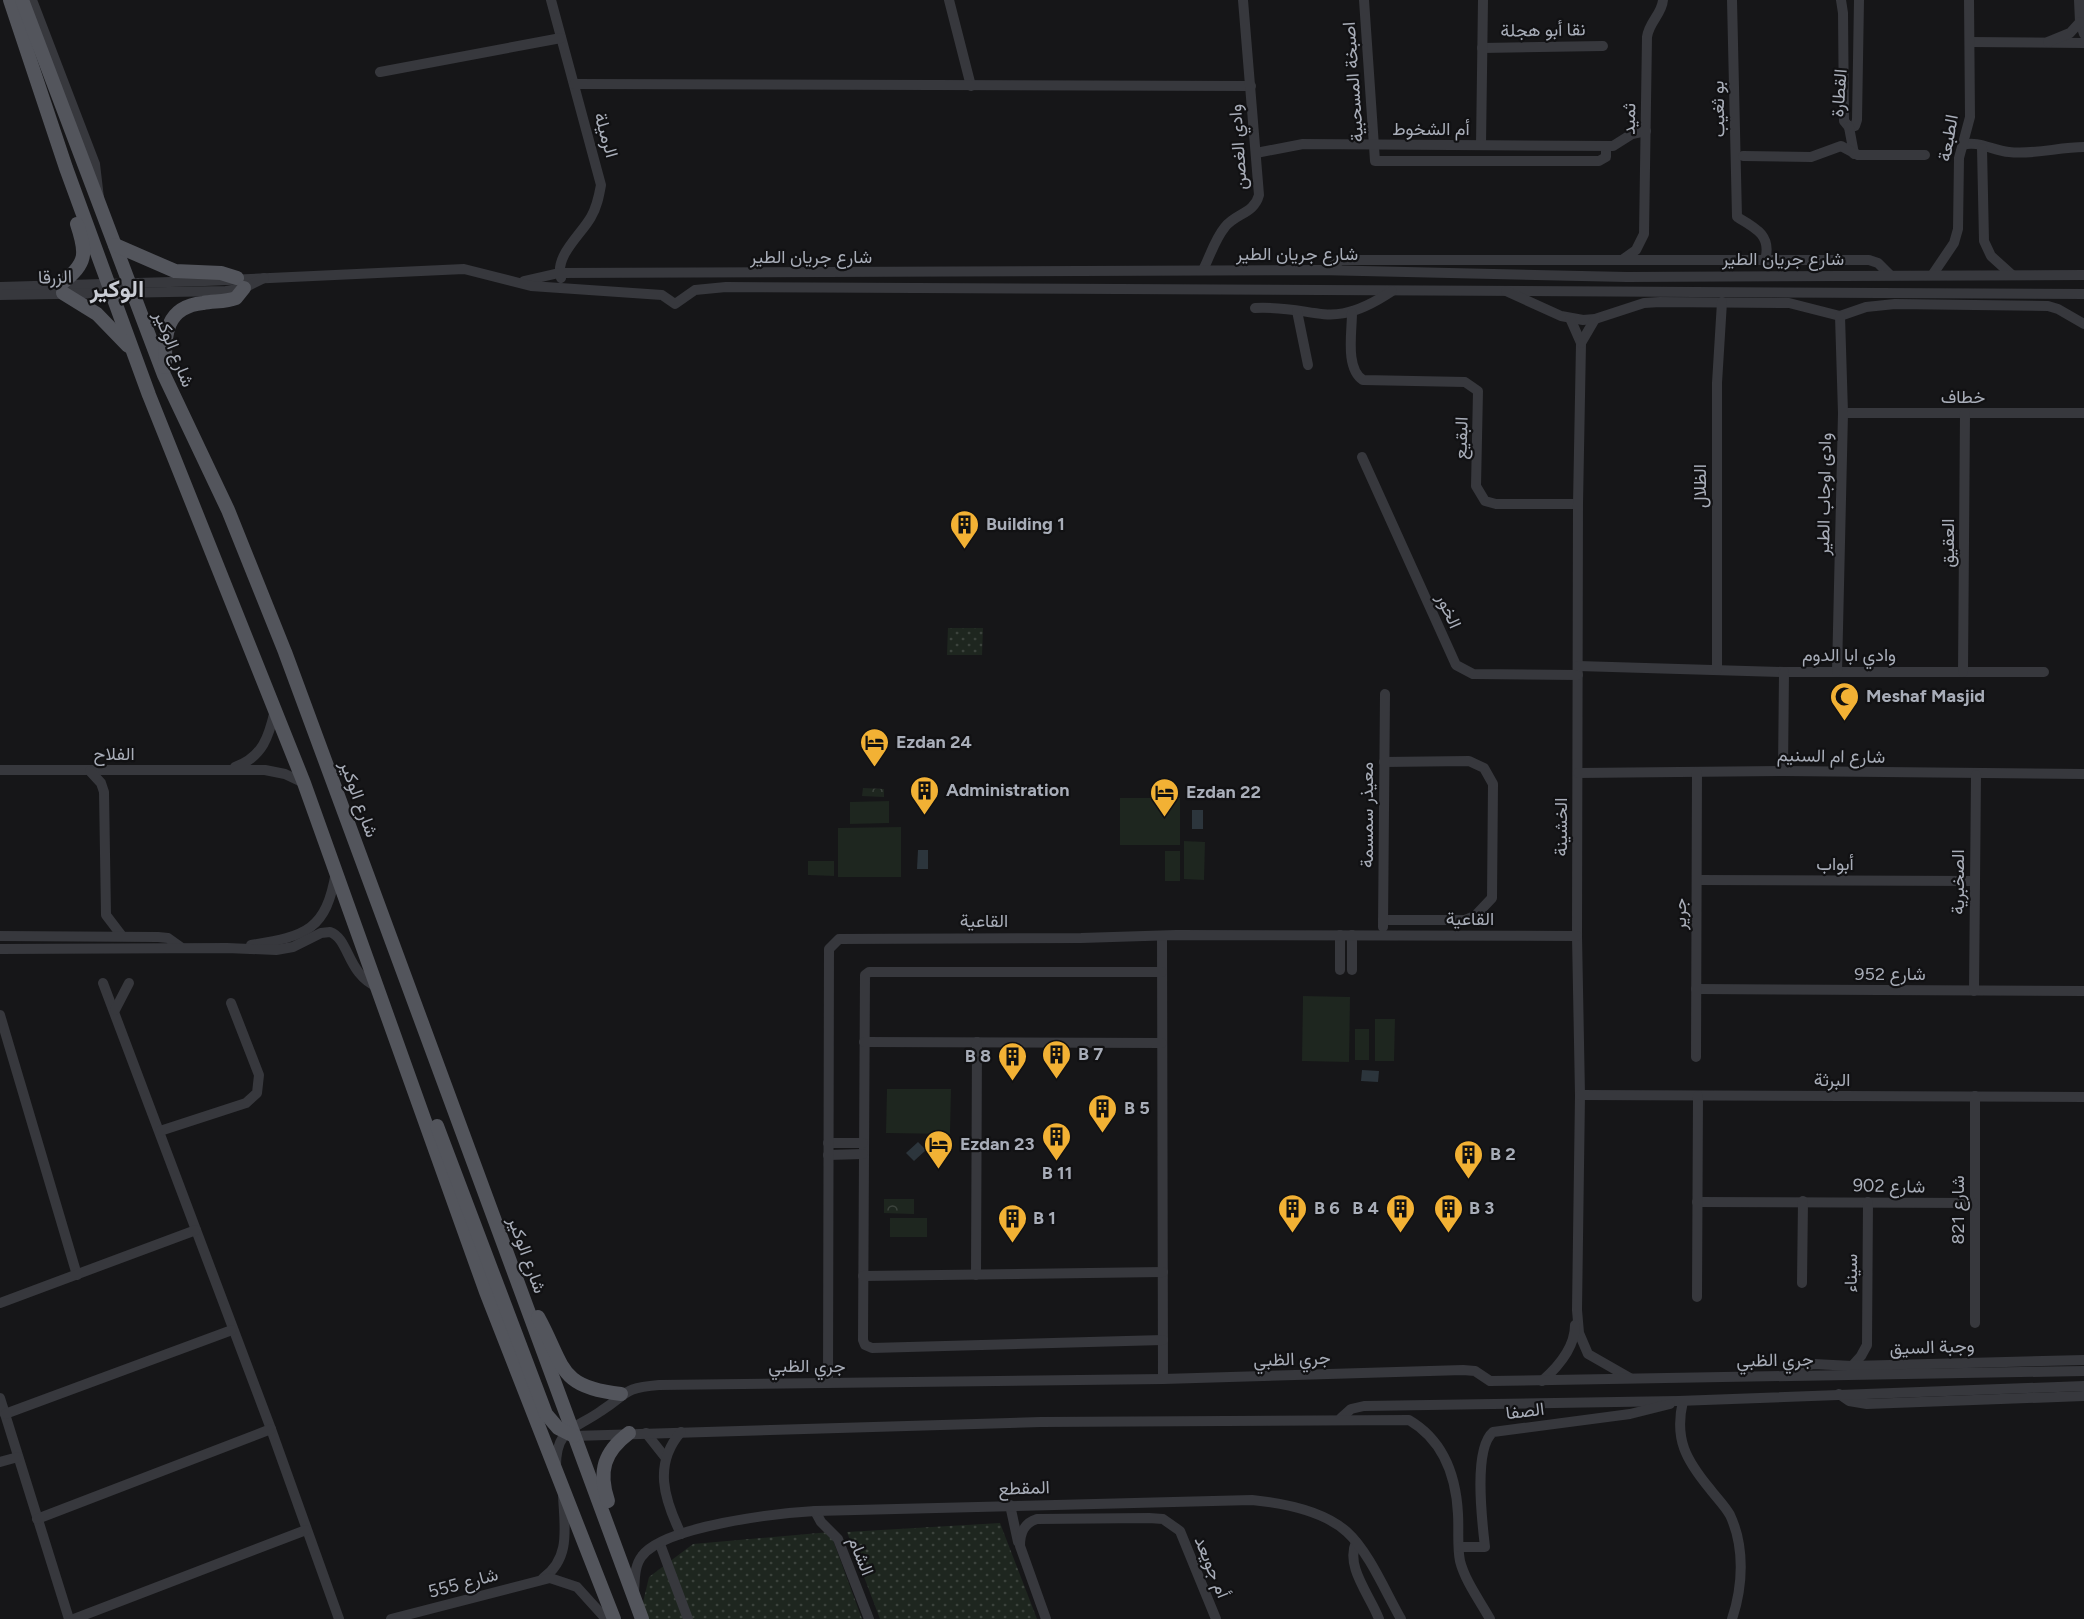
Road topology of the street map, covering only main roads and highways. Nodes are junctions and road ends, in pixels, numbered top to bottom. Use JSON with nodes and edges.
{"nodes":[{"id":1,"x":10,"y":0,"type":"edge"},
{"id":2,"x":22,"y":0,"type":"edge"},
{"id":3,"x":64,"y":162,"type":"junction"},
{"id":4,"x":115,"y":245,"type":"junction"},
{"id":5,"x":120,"y":287,"type":"junction"},
{"id":6,"x":132,"y":349,"type":"junction"},
{"id":7,"x":164,"y":375,"type":"junction"},
{"id":8,"x":414,"y":1086,"type":"junction"},
{"id":9,"x":526,"y":1306,"type":"junction"},
{"id":10,"x":621,"y":1394,"type":"road end"},
{"id":11,"x":570,"y":1432,"type":"junction"},
{"id":12,"x":629,"y":1433,"type":"road end"},
{"id":13,"x":611,"y":1532,"type":"junction"},
{"id":14,"x":614,"y":1619,"type":"edge"},
{"id":15,"x":642,"y":1619,"type":"edge"}],
"edges":[{"from":1,"to":3,"type":"main road","name":"شارع الوكير"},
{"from":2,"to":4,"type":"main road","name":"شارع الوكير"},
{"from":3,"to":5,"type":"main road","name":"شارع الوكير"},
{"from":3,"to":6,"type":"main road"},
{"from":4,"to":5,"type":"main road","name":"شارع الوكير"},
{"from":4,"to":7,"type":"main road"},
{"from":5,"to":6,"type":"main road","name":"شارع الوكير"},
{"from":5,"to":7,"type":"main road","name":"شارع الوكير"},
{"from":6,"to":8,"type":"main road","name":"شارع الوكير"},
{"from":7,"to":9,"type":"main road","name":"شارع الوكير"},
{"from":8,"to":11,"type":"main road"},
{"from":8,"to":14,"type":"main road","name":"شارع الوكير"},
{"from":9,"to":10,"type":"main road"},
{"from":9,"to":11,"type":"main road","name":"شارع الوكير"},
{"from":11,"to":13,"type":"main road","name":"شارع الوكير"},
{"from":12,"to":13,"type":"main road"},
{"from":13,"to":15,"type":"main road","name":"شارع الوكير"}]}
